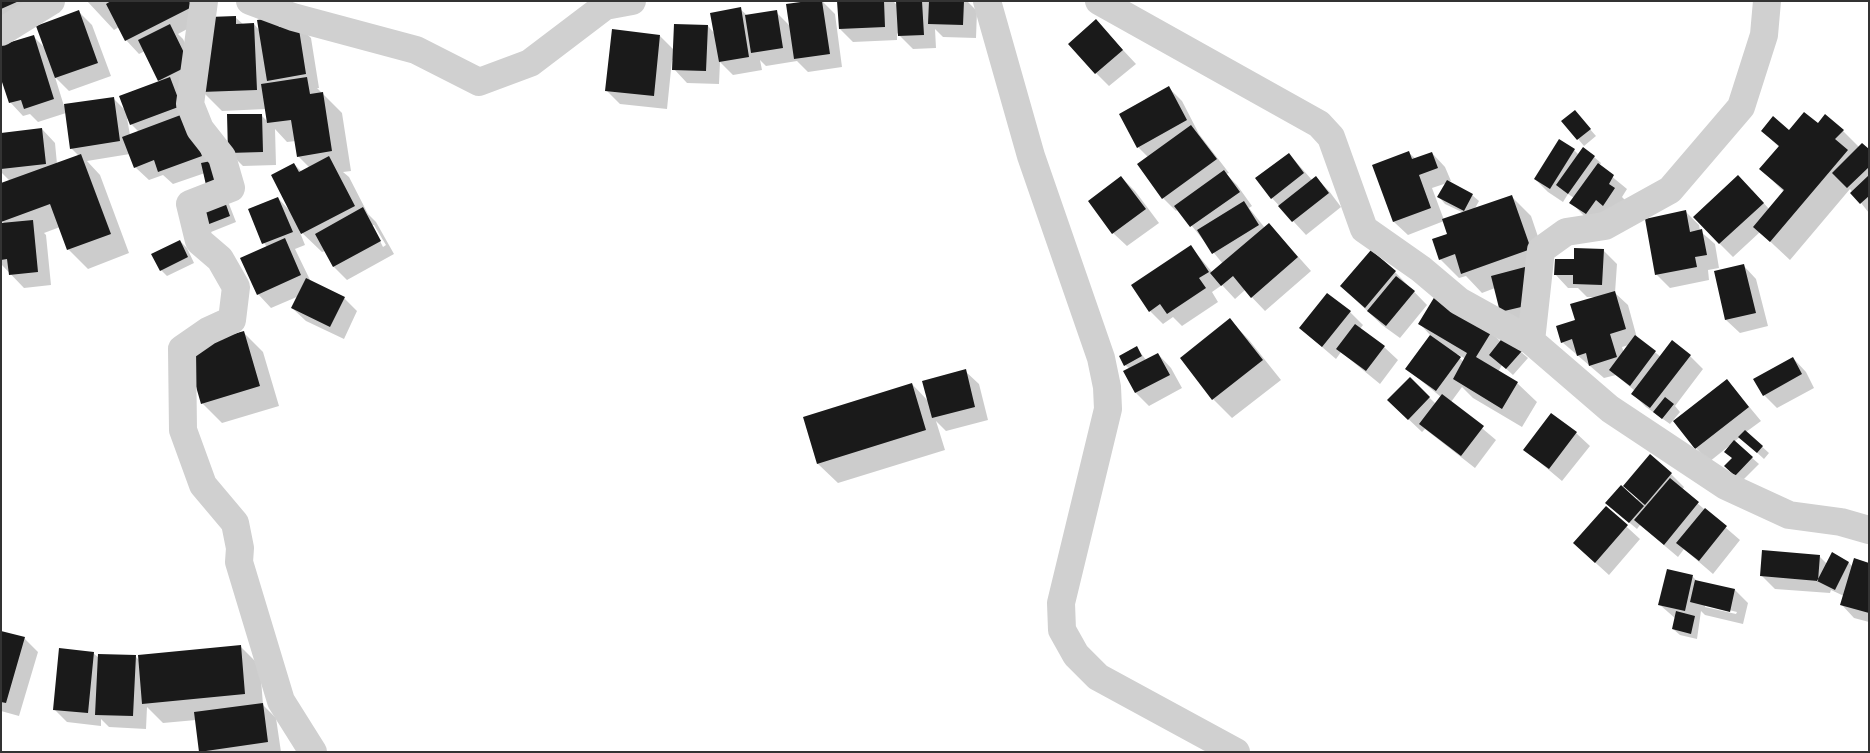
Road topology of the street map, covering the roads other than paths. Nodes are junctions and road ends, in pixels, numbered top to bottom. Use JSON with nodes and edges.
{"nodes":[{"id":1,"x":51,"y":1,"type":"edge"},
{"id":2,"x":204,"y":1,"type":"edge"},
{"id":3,"x":250,"y":1,"type":"edge"},
{"id":4,"x":632,"y":1,"type":"edge"},
{"id":5,"x":987,"y":1,"type":"edge"},
{"id":6,"x":1099,"y":1,"type":"edge"},
{"id":7,"x":1767,"y":1,"type":"edge"},
{"id":8,"x":1,"y":32,"type":"edge"},
{"id":9,"x":1531,"y":341,"type":"junction"},
{"id":10,"x":1869,"y":530,"type":"edge"},
{"id":11,"x":313,"y":752,"type":"edge"},
{"id":12,"x":1236,"y":752,"type":"edge"}],
"edges":[{"from":1,"to":8,"type":"street"},
{"from":2,"to":11,"type":"street"},
{"from":3,"to":4,"type":"street"},
{"from":5,"to":12,"type":"street"},
{"from":6,"to":9,"type":"street"},
{"from":7,"to":9,"type":"street"},
{"from":9,"to":10,"type":"street"}]}
